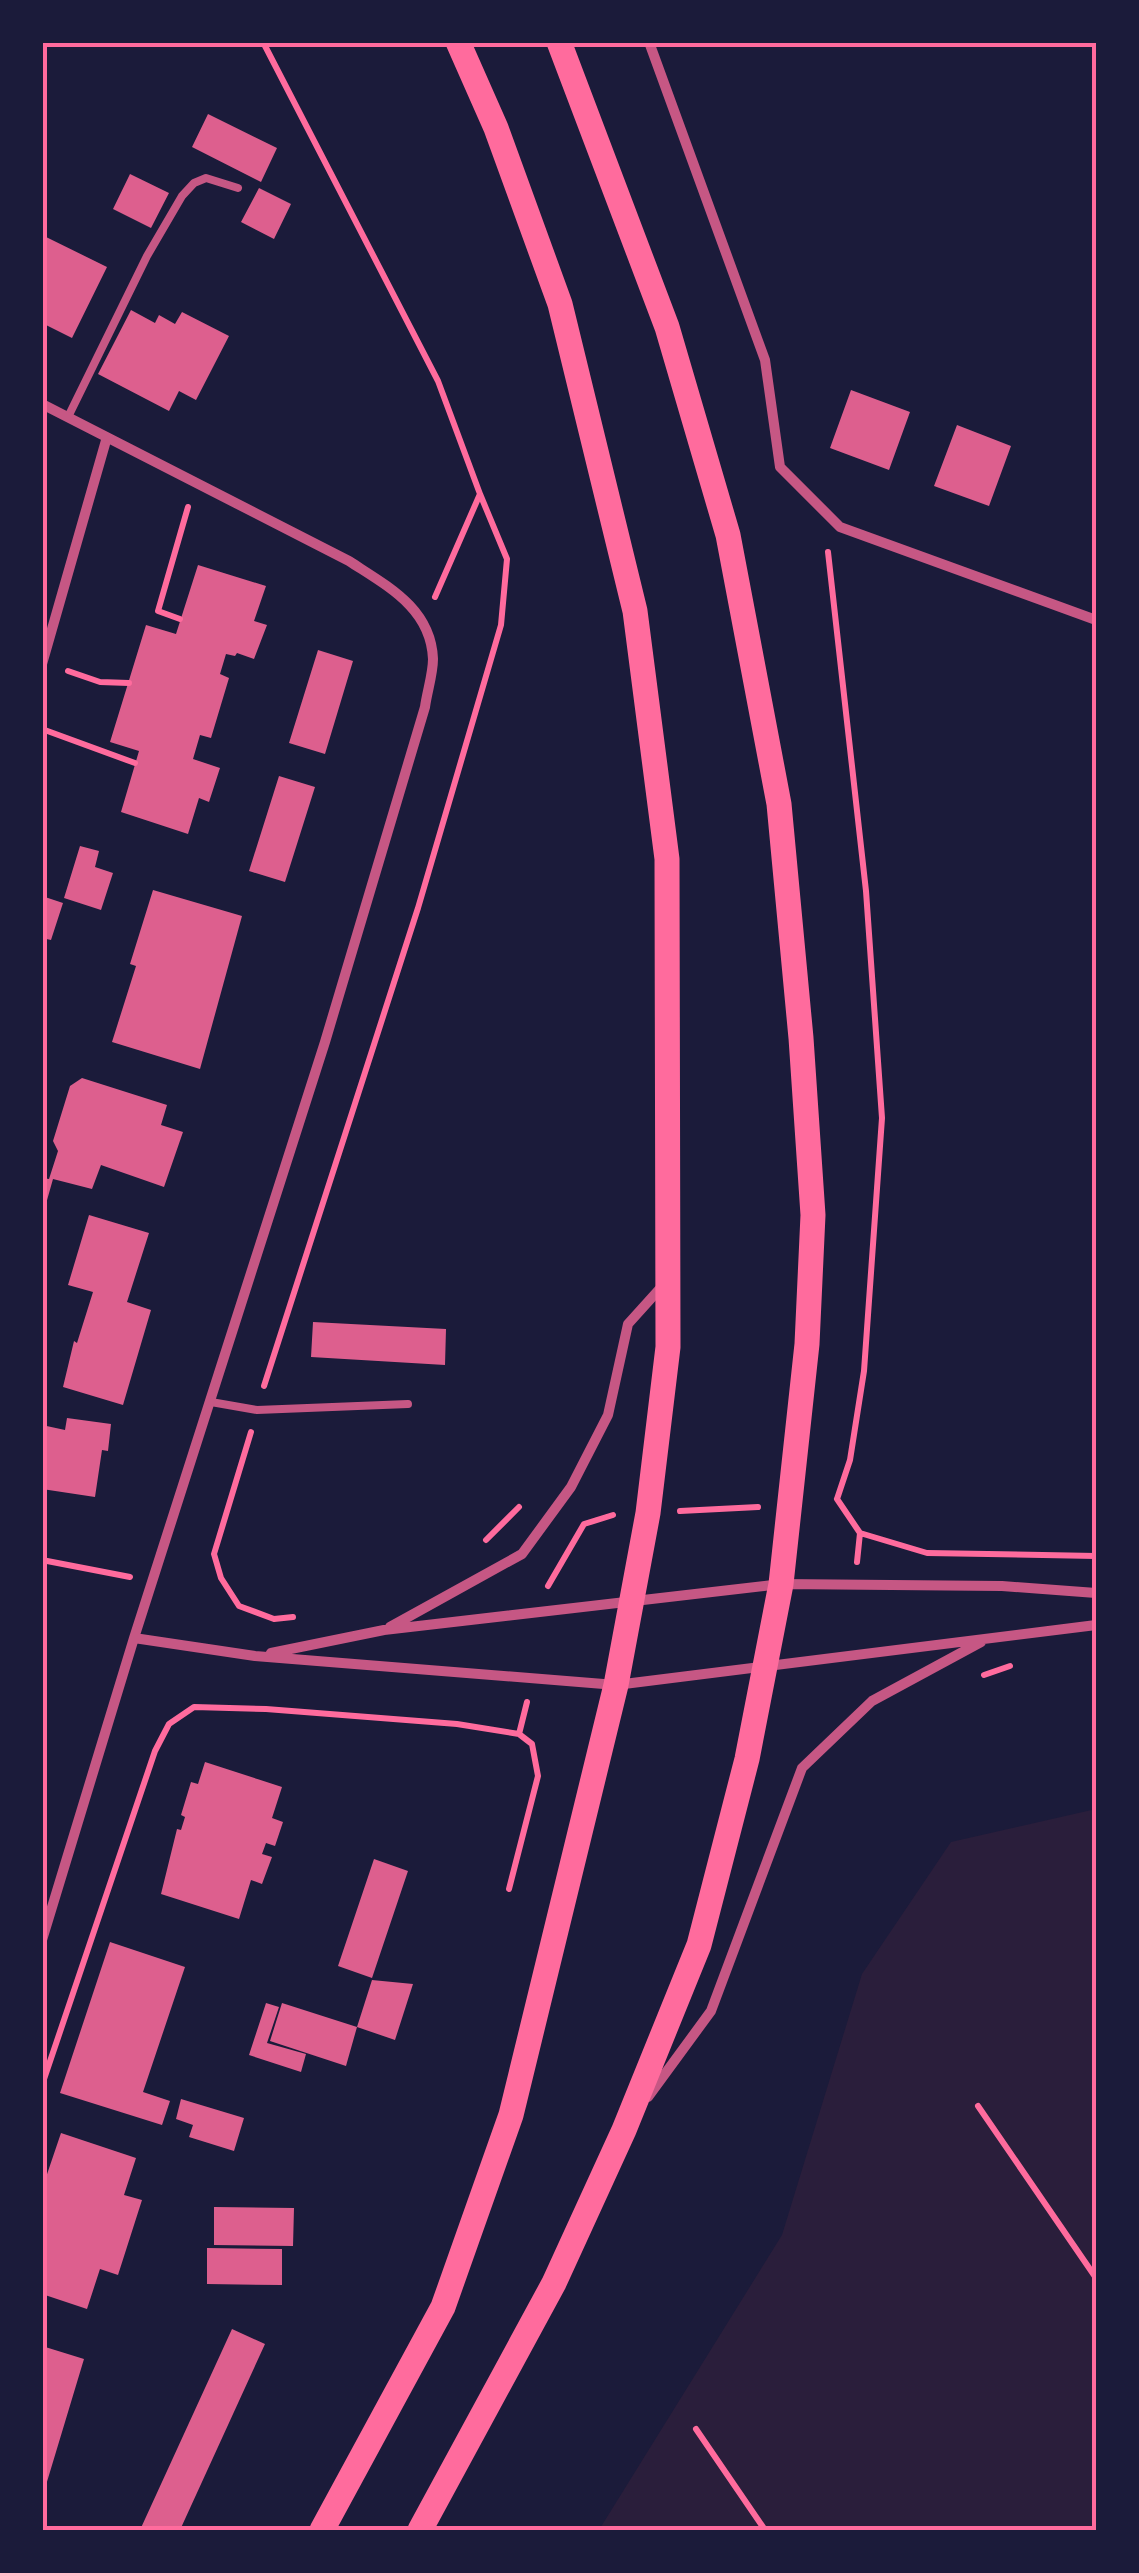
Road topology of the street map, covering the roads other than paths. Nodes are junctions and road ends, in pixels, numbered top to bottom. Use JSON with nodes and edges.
{"nodes":[{"id":1,"x":458,"y":42,"type":"edge"},
{"id":2,"x":558,"y":42,"type":"edge"},
{"id":3,"x":649,"y":42,"type":"edge"},
{"id":4,"x":238,"y":188,"type":"dead end"},
{"id":5,"x":42,"y":404,"type":"edge"},
{"id":6,"x":68,"y":417,"type":"junction"},
{"id":7,"x":107,"y":437,"type":"junction"},
{"id":8,"x":1096,"y":620,"type":"edge"},
{"id":9,"x":43,"y":663,"type":"edge"},
{"id":10,"x":669,"y":1278,"type":"junction"},
{"id":11,"x":211,"y":1402,"type":"junction"},
{"id":12,"x":408,"y":1404,"type":"dead end"},
{"id":13,"x":781,"y":1584,"type":"junction"},
{"id":14,"x":1096,"y":1593,"type":"edge"},
{"id":15,"x":630,"y":1599,"type":"junction"},
{"id":16,"x":1096,"y":1624,"type":"edge"},
{"id":17,"x":384,"y":1630,"type":"junction"},
{"id":18,"x":134,"y":1638,"type":"junction"},
{"id":19,"x":986,"y":1639,"type":"junction"},
{"id":20,"x":255,"y":1656,"type":"junction"},
{"id":21,"x":766,"y":1665,"type":"junction"},
{"id":22,"x":616,"y":1684,"type":"junction"},
{"id":23,"x":42,"y":1940,"type":"edge"},
{"id":24,"x":624,"y":2130,"type":"junction"},
{"id":25,"x":322,"y":2530,"type":"edge"},
{"id":26,"x":420,"y":2530,"type":"edge"}],
"edges":[{"from":1,"to":10,"type":"main road"},
{"from":2,"to":13,"type":"main road"},
{"from":3,"to":8,"type":"street"},
{"from":4,"to":6,"type":"lane"},
{"from":5,"to":6,"type":"street"},
{"from":6,"to":7,"type":"street"},
{"from":7,"to":9,"type":"street"},
{"from":7,"to":11,"type":"street"},
{"from":10,"to":15,"type":"main road"},
{"from":10,"to":17,"type":"street"},
{"from":11,"to":12,"type":"lane"},
{"from":11,"to":18,"type":"street"},
{"from":13,"to":14,"type":"street"},
{"from":13,"to":15,"type":"street"},
{"from":13,"to":21,"type":"main road"},
{"from":15,"to":17,"type":"street"},
{"from":15,"to":22,"type":"main road"},
{"from":16,"to":19,"type":"street"},
{"from":17,"to":20,"type":"street"},
{"from":18,"to":20,"type":"street"},
{"from":18,"to":23,"type":"street"},
{"from":19,"to":21,"type":"street"},
{"from":19,"to":24,"type":"street"},
{"from":20,"to":22,"type":"street"},
{"from":21,"to":22,"type":"street"},
{"from":21,"to":24,"type":"main road"},
{"from":22,"to":25,"type":"main road"},
{"from":24,"to":26,"type":"main road"}]}
